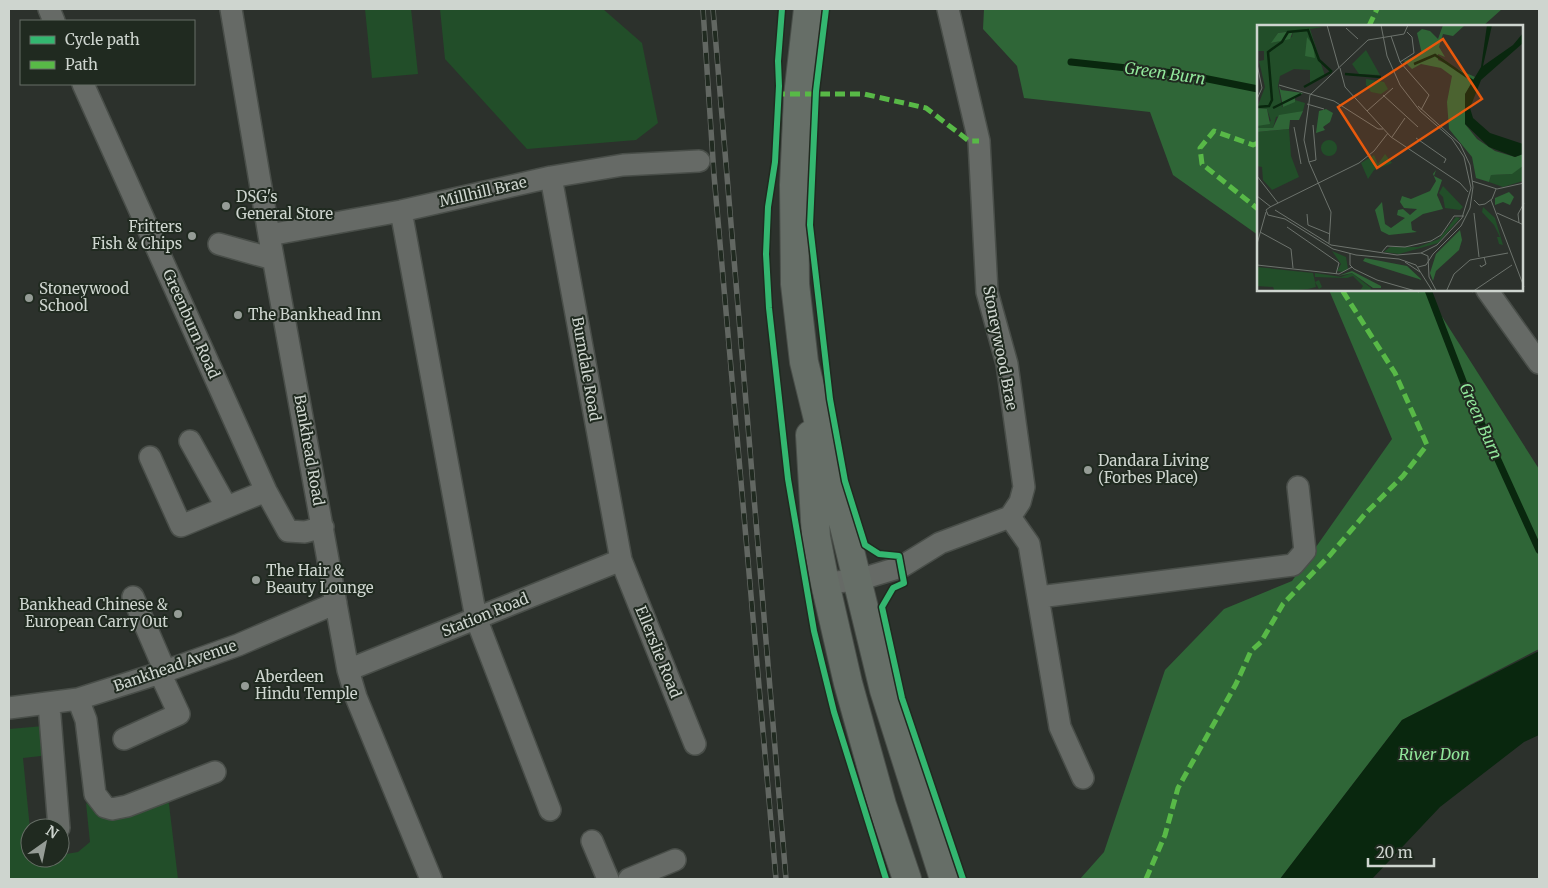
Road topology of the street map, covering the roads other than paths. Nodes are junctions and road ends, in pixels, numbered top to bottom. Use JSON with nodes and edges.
{"nodes":[{"id":1,"x":231,"y":9,"type":"edge"},
{"id":2,"x":808,"y":9,"type":"edge"},
{"id":3,"x":948,"y":9,"type":"edge"},
{"id":4,"x":83,"y":85,"type":"edge"},
{"id":5,"x":699,"y":161,"type":"dead end"},
{"id":6,"x":551,"y":177,"type":"junction"},
{"id":7,"x":401,"y":211,"type":"junction"},
{"id":8,"x":269,"y":235,"type":"junction"},
{"id":9,"x":219,"y":244,"type":"dead end"},
{"id":10,"x":273,"y":260,"type":"junction"},
{"id":11,"x":1488,"y":291,"type":"edge"},
{"id":12,"x":1539,"y":363,"type":"edge"},
{"id":13,"x":807,"y":374,"type":"junction"},
{"id":14,"x":190,"y":442,"type":"dead end"},
{"id":15,"x":150,"y":457,"type":"dead end"},
{"id":16,"x":1298,"y":487,"type":"dead end"},
{"id":17,"x":266,"y":491,"type":"junction"},
{"id":18,"x":226,"y":506,"type":"junction"},
{"id":19,"x":1010,"y":517,"type":"junction"},
{"id":20,"x":323,"y":527,"type":"junction"},
{"id":21,"x":621,"y":560,"type":"junction"},
{"id":22,"x":858,"y":580,"type":"junction"},
{"id":23,"x":825,"y":582,"type":"junction"},
{"id":24,"x":133,"y":597,"type":"dead end"},
{"id":25,"x":1039,"y":597,"type":"junction"},
{"id":26,"x":336,"y":603,"type":"junction"},
{"id":27,"x":476,"y":618,"type":"junction"},
{"id":28,"x":348,"y":670,"type":"junction"},
{"id":29,"x":162,"y":672,"type":"junction"},
{"id":30,"x":78,"y":699,"type":"junction"},
{"id":31,"x":48,"y":704,"type":"junction"},
{"id":32,"x":9,"y":708,"type":"edge"},
{"id":33,"x":124,"y":739,"type":"dead end"},
{"id":34,"x":695,"y":744,"type":"dead end"},
{"id":35,"x":215,"y":772,"type":"dead end"},
{"id":36,"x":1083,"y":778,"type":"dead end"},
{"id":37,"x":550,"y":810,"type":"dead end"},
{"id":38,"x":59,"y":818,"type":"edge"},
{"id":39,"x":592,"y":841,"type":"dead end"},
{"id":40,"x":675,"y":860,"type":"dead end"},
{"id":41,"x":431,"y":879,"type":"edge"},
{"id":42,"x":608,"y":879,"type":"edge"},
{"id":43,"x":629,"y":879,"type":"edge"},
{"id":44,"x":907,"y":879,"type":"edge"},
{"id":45,"x":944,"y":879,"type":"edge"}],
"edges":[{"from":1,"to":8,"type":"street","name":"Bankhead Road"},
{"from":2,"to":13,"type":"main road"},
{"from":3,"to":19,"type":"street","name":"Stoneywood Brae"},
{"from":4,"to":17,"type":"street","name":"Greenburn Road"},
{"from":5,"to":6,"type":"street","name":"Millhill Brae"},
{"from":6,"to":7,"type":"street","name":"Millhill Brae"},
{"from":6,"to":21,"type":"street","name":"Burndale Road"},
{"from":7,"to":8,"type":"street","name":"Millhill Brae"},
{"from":7,"to":27,"type":"street"},
{"from":8,"to":10,"type":"street","name":"Bankhead Road"},
{"from":9,"to":10,"type":"street"},
{"from":10,"to":20,"type":"street","name":"Bankhead Road"},
{"from":11,"to":12,"type":"street"},
{"from":13,"to":22,"type":"main road"},
{"from":13,"to":23,"type":"main road"},
{"from":14,"to":18,"type":"street"},
{"from":15,"to":18,"type":"street"},
{"from":16,"to":25,"type":"street"},
{"from":17,"to":18,"type":"street"},
{"from":17,"to":20,"type":"street","name":"Greenburn Road"},
{"from":19,"to":22,"type":"street"},
{"from":19,"to":25,"type":"street"},
{"from":20,"to":26,"type":"street","name":"Bankhead Road"},
{"from":21,"to":27,"type":"street","name":"Station Road"},
{"from":21,"to":34,"type":"street","name":"Ellerslie Road"},
{"from":22,"to":23,"type":"street"},
{"from":22,"to":45,"type":"main road"},
{"from":23,"to":44,"type":"main road"},
{"from":24,"to":29,"type":"street"},
{"from":25,"to":36,"type":"street"},
{"from":26,"to":28,"type":"street","name":"Bankhead Road"},
{"from":26,"to":29,"type":"street","name":"Bankhead Avenue"},
{"from":27,"to":28,"type":"street","name":"Station Road"},
{"from":27,"to":37,"type":"street"},
{"from":28,"to":41,"type":"street","name":"Bankhead Road"},
{"from":29,"to":30,"type":"street","name":"Bankhead Avenue"},
{"from":29,"to":33,"type":"street"},
{"from":30,"to":31,"type":"street","name":"Bankhead Avenue"},
{"from":30,"to":35,"type":"street"},
{"from":31,"to":32,"type":"street","name":"Bankhead Avenue"},
{"from":31,"to":38,"type":"street"},
{"from":39,"to":42,"type":"street"},
{"from":40,"to":43,"type":"street"}]}
